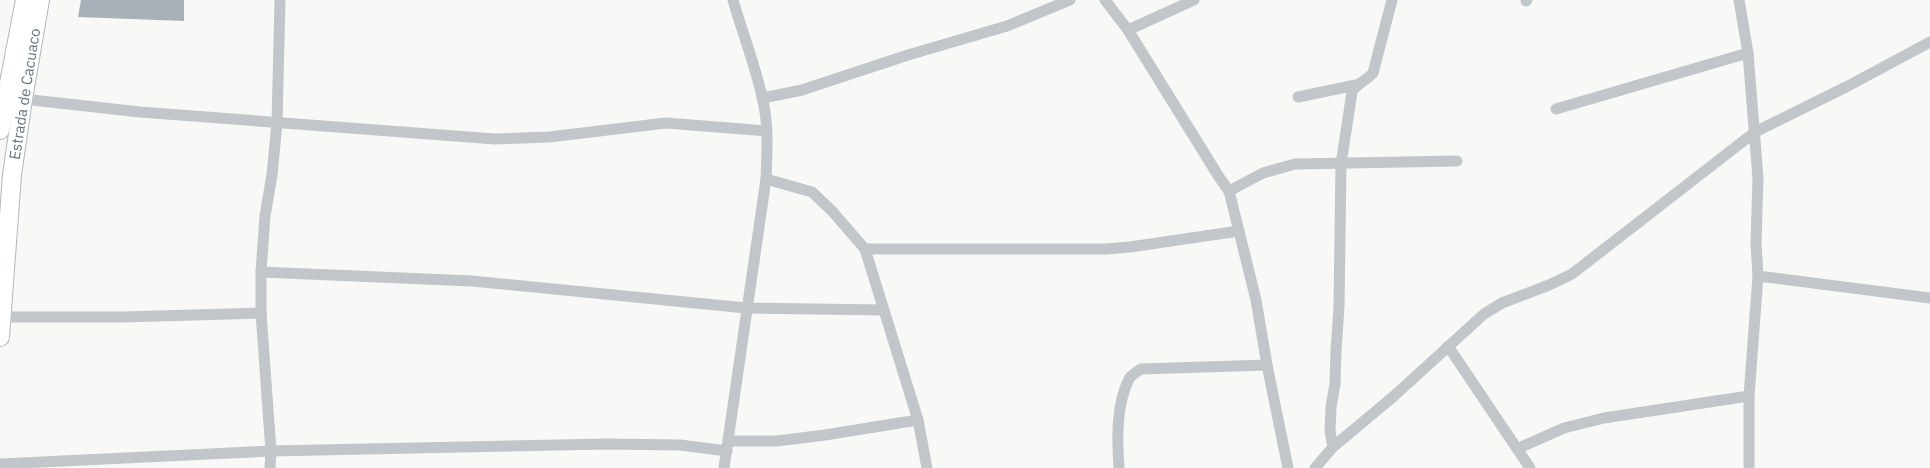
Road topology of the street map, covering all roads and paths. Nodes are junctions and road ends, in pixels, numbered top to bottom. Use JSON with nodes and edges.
{"nodes":[{"id":1,"x":25,"y":0,"type":"edge"},
{"id":2,"x":40,"y":0,"type":"edge"},
{"id":3,"x":280,"y":0,"type":"edge"},
{"id":4,"x":733,"y":0,"type":"edge"},
{"id":5,"x":1070,"y":0,"type":"edge"},
{"id":6,"x":1105,"y":0,"type":"edge"},
{"id":7,"x":1194,"y":0,"type":"edge"},
{"id":8,"x":1392,"y":0,"type":"edge"},
{"id":9,"x":1739,"y":0,"type":"edge"},
{"id":10,"x":1128,"y":30,"type":"junction"},
{"id":11,"x":1930,"y":42,"type":"edge"},
{"id":12,"x":1748,"y":53,"type":"junction"},
{"id":13,"x":1356,"y":85,"type":"junction"},
{"id":14,"x":1298,"y":97,"type":"dead end"},
{"id":15,"x":763,"y":98,"type":"junction"},
{"id":16,"x":23,"y":99,"type":"junction"},
{"id":17,"x":1556,"y":109,"type":"dead end"},
{"id":18,"x":276,"y":123,"type":"junction"},
{"id":19,"x":0,"y":130,"type":"edge"},
{"id":20,"x":766,"y":131,"type":"junction"},
{"id":21,"x":1755,"y":132,"type":"junction"},
{"id":22,"x":1457,"y":161,"type":"dead end"},
{"id":23,"x":1341,"y":164,"type":"junction"},
{"id":24,"x":766,"y":179,"type":"junction"},
{"id":25,"x":1229,"y":191,"type":"junction"},
{"id":26,"x":1239,"y":231,"type":"junction"},
{"id":27,"x":866,"y":249,"type":"junction"},
{"id":28,"x":261,"y":272,"type":"junction"},
{"id":29,"x":1758,"y":276,"type":"junction"},
{"id":30,"x":1930,"y":298,"type":"edge"},
{"id":31,"x":746,"y":308,"type":"junction"},
{"id":32,"x":884,"y":310,"type":"junction"},
{"id":33,"x":261,"y":313,"type":"junction"},
{"id":34,"x":1,"y":317,"type":"junction"},
{"id":35,"x":0,"y":337,"type":"edge"},
{"id":36,"x":1448,"y":346,"type":"junction"},
{"id":37,"x":1267,"y":365,"type":"junction"},
{"id":38,"x":1749,"y":396,"type":"junction"},
{"id":39,"x":918,"y":420,"type":"junction"},
{"id":40,"x":728,"y":446,"type":"junction"},
{"id":41,"x":1333,"y":447,"type":"junction"},
{"id":42,"x":1518,"y":448,"type":"junction"},
{"id":43,"x":271,"y":450,"type":"junction"},
{"id":44,"x":0,"y":464,"type":"edge"},
{"id":45,"x":270,"y":468,"type":"edge"},
{"id":46,"x":724,"y":468,"type":"edge"},
{"id":47,"x":927,"y":468,"type":"edge"},
{"id":48,"x":1119,"y":468,"type":"edge"},
{"id":49,"x":1288,"y":468,"type":"edge"},
{"id":50,"x":1315,"y":468,"type":"edge"},
{"id":51,"x":1530,"y":468,"type":"edge"},
{"id":52,"x":1749,"y":468,"type":"edge"}],
"edges":[{"from":1,"to":19,"type":"main road","name":"Estrada de Cacuaco"},
{"from":2,"to":16,"type":"main road","name":"Estrada de Cacuaco"},
{"from":3,"to":18,"type":"street"},
{"from":4,"to":15,"type":"street"},
{"from":5,"to":15,"type":"street"},
{"from":6,"to":10,"type":"street"},
{"from":7,"to":10,"type":"street"},
{"from":8,"to":13,"type":"street"},
{"from":9,"to":12,"type":"street"},
{"from":10,"to":25,"type":"street"},
{"from":11,"to":21,"type":"street"},
{"from":12,"to":17,"type":"street"},
{"from":12,"to":21,"type":"street"},
{"from":13,"to":14,"type":"street"},
{"from":13,"to":23,"type":"street"},
{"from":15,"to":20,"type":"street"},
{"from":16,"to":18,"type":"street"},
{"from":16,"to":34,"type":"main road","name":"Estrada de Cacuaco"},
{"from":18,"to":20,"type":"street"},
{"from":18,"to":28,"type":"street"},
{"from":20,"to":24,"type":"street"},
{"from":21,"to":29,"type":"street"},
{"from":21,"to":36,"type":"street"},
{"from":22,"to":23,"type":"street"},
{"from":23,"to":25,"type":"street"},
{"from":23,"to":41,"type":"street"},
{"from":24,"to":27,"type":"street"},
{"from":24,"to":31,"type":"street"},
{"from":25,"to":26,"type":"street"},
{"from":26,"to":27,"type":"street"},
{"from":26,"to":37,"type":"street"},
{"from":27,"to":32,"type":"street"},
{"from":28,"to":31,"type":"street"},
{"from":28,"to":33,"type":"street"},
{"from":29,"to":30,"type":"street"},
{"from":29,"to":38,"type":"street"},
{"from":31,"to":32,"type":"street"},
{"from":31,"to":40,"type":"street"},
{"from":32,"to":39,"type":"street"},
{"from":33,"to":34,"type":"street"},
{"from":33,"to":43,"type":"street"},
{"from":34,"to":35,"type":"main road","name":"Estrada de Cacuaco"},
{"from":36,"to":41,"type":"street"},
{"from":36,"to":42,"type":"street"},
{"from":37,"to":48,"type":"street"},
{"from":37,"to":49,"type":"street"},
{"from":38,"to":42,"type":"street"},
{"from":38,"to":52,"type":"street"},
{"from":39,"to":40,"type":"street"},
{"from":39,"to":47,"type":"street"},
{"from":40,"to":43,"type":"street"},
{"from":40,"to":46,"type":"street"},
{"from":41,"to":50,"type":"street"},
{"from":42,"to":51,"type":"street"},
{"from":43,"to":44,"type":"street"},
{"from":43,"to":45,"type":"street"}]}
